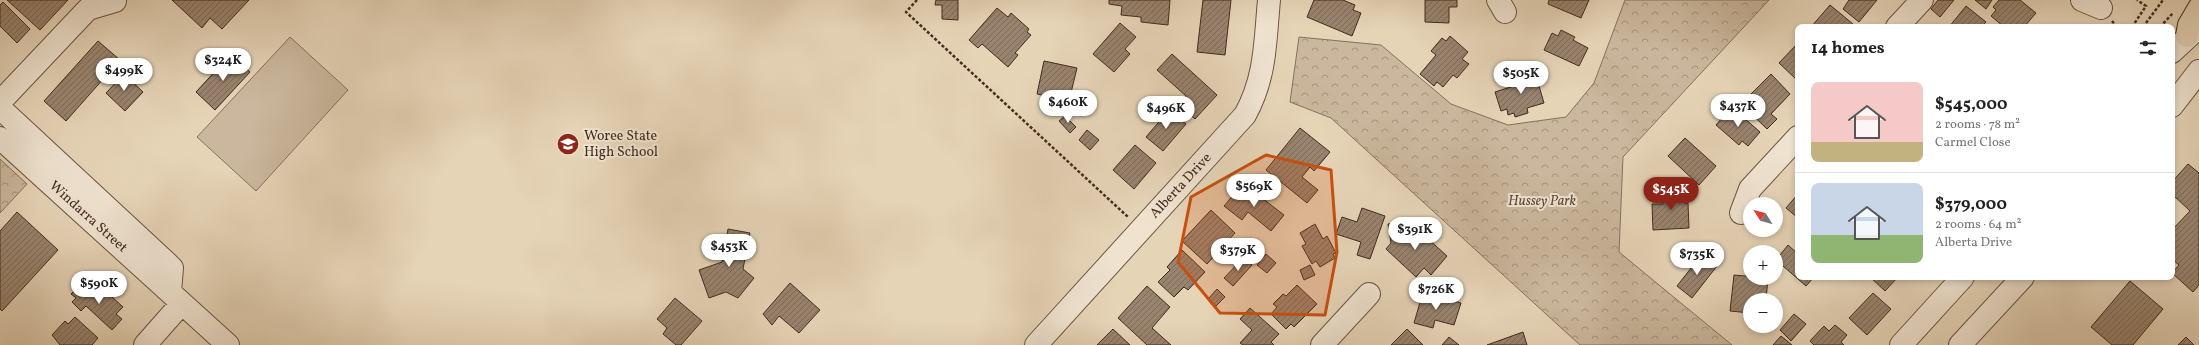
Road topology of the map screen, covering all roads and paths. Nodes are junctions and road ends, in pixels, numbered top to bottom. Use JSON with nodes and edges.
{"nodes":[{"id":1,"x":917,"y":0,"type":"edge"},
{"id":2,"x":1269,"y":0,"type":"edge"},
{"id":3,"x":1922,"y":0,"type":"edge"},
{"id":4,"x":2137,"y":0,"type":"edge"},
{"id":5,"x":2163,"y":0,"type":"edge"},
{"id":6,"x":115,"y":1,"type":"dead end"},
{"id":7,"x":2199,"y":8,"type":"edge"},
{"id":8,"x":1900,"y":24,"type":"edge"},
{"id":9,"x":2134,"y":24,"type":"edge"},
{"id":10,"x":2145,"y":24,"type":"edge"},
{"id":11,"x":2193,"y":32,"type":"edge"},
{"id":12,"x":2175,"y":49,"type":"edge"},
{"id":13,"x":2199,"y":71,"type":"edge"},
{"id":14,"x":0,"y":102,"type":"edge"},
{"id":15,"x":2175,"y":102,"type":"edge"},
{"id":16,"x":0,"y":108,"type":"edge"},
{"id":17,"x":0,"y":138,"type":"edge"},
{"id":18,"x":1795,"y":140,"type":"edge"},
{"id":19,"x":1741,"y":213,"type":"dead end"},
{"id":20,"x":1141,"y":230,"type":"junction"},
{"id":21,"x":1960,"y":280,"type":"edge"},
{"id":22,"x":2019,"y":280,"type":"edge"},
{"id":23,"x":1370,"y":294,"type":"dead end"},
{"id":24,"x":176,"y":298,"type":"junction"},
{"id":25,"x":145,"y":345,"type":"edge"},
{"id":26,"x":228,"y":345,"type":"edge"},
{"id":27,"x":1036,"y":345,"type":"edge"},
{"id":28,"x":1322,"y":345,"type":"edge"},
{"id":29,"x":1901,"y":345,"type":"edge"},
{"id":30,"x":1960,"y":345,"type":"edge"}],
"edges":[{"from":1,"to":20,"type":"path"},
{"from":2,"to":20,"type":"street","name":"Alberta Drive"},
{"from":3,"to":8,"type":"street"},
{"from":4,"to":9,"type":"path"},
{"from":5,"to":10,"type":"path"},
{"from":6,"to":14,"type":"street"},
{"from":7,"to":11,"type":"main road"},
{"from":11,"to":12,"type":"street"},
{"from":13,"to":15,"type":"street"},
{"from":16,"to":24,"type":"street"},
{"from":17,"to":24,"type":"street","name":"Windarra Street"},
{"from":18,"to":19,"type":"street"},
{"from":20,"to":27,"type":"street","name":"Alberta Drive"},
{"from":21,"to":29,"type":"street"},
{"from":22,"to":30,"type":"street"},
{"from":23,"to":28,"type":"street"},
{"from":24,"to":25,"type":"street"},
{"from":24,"to":26,"type":"street","name":"Windarra Street"}]}
